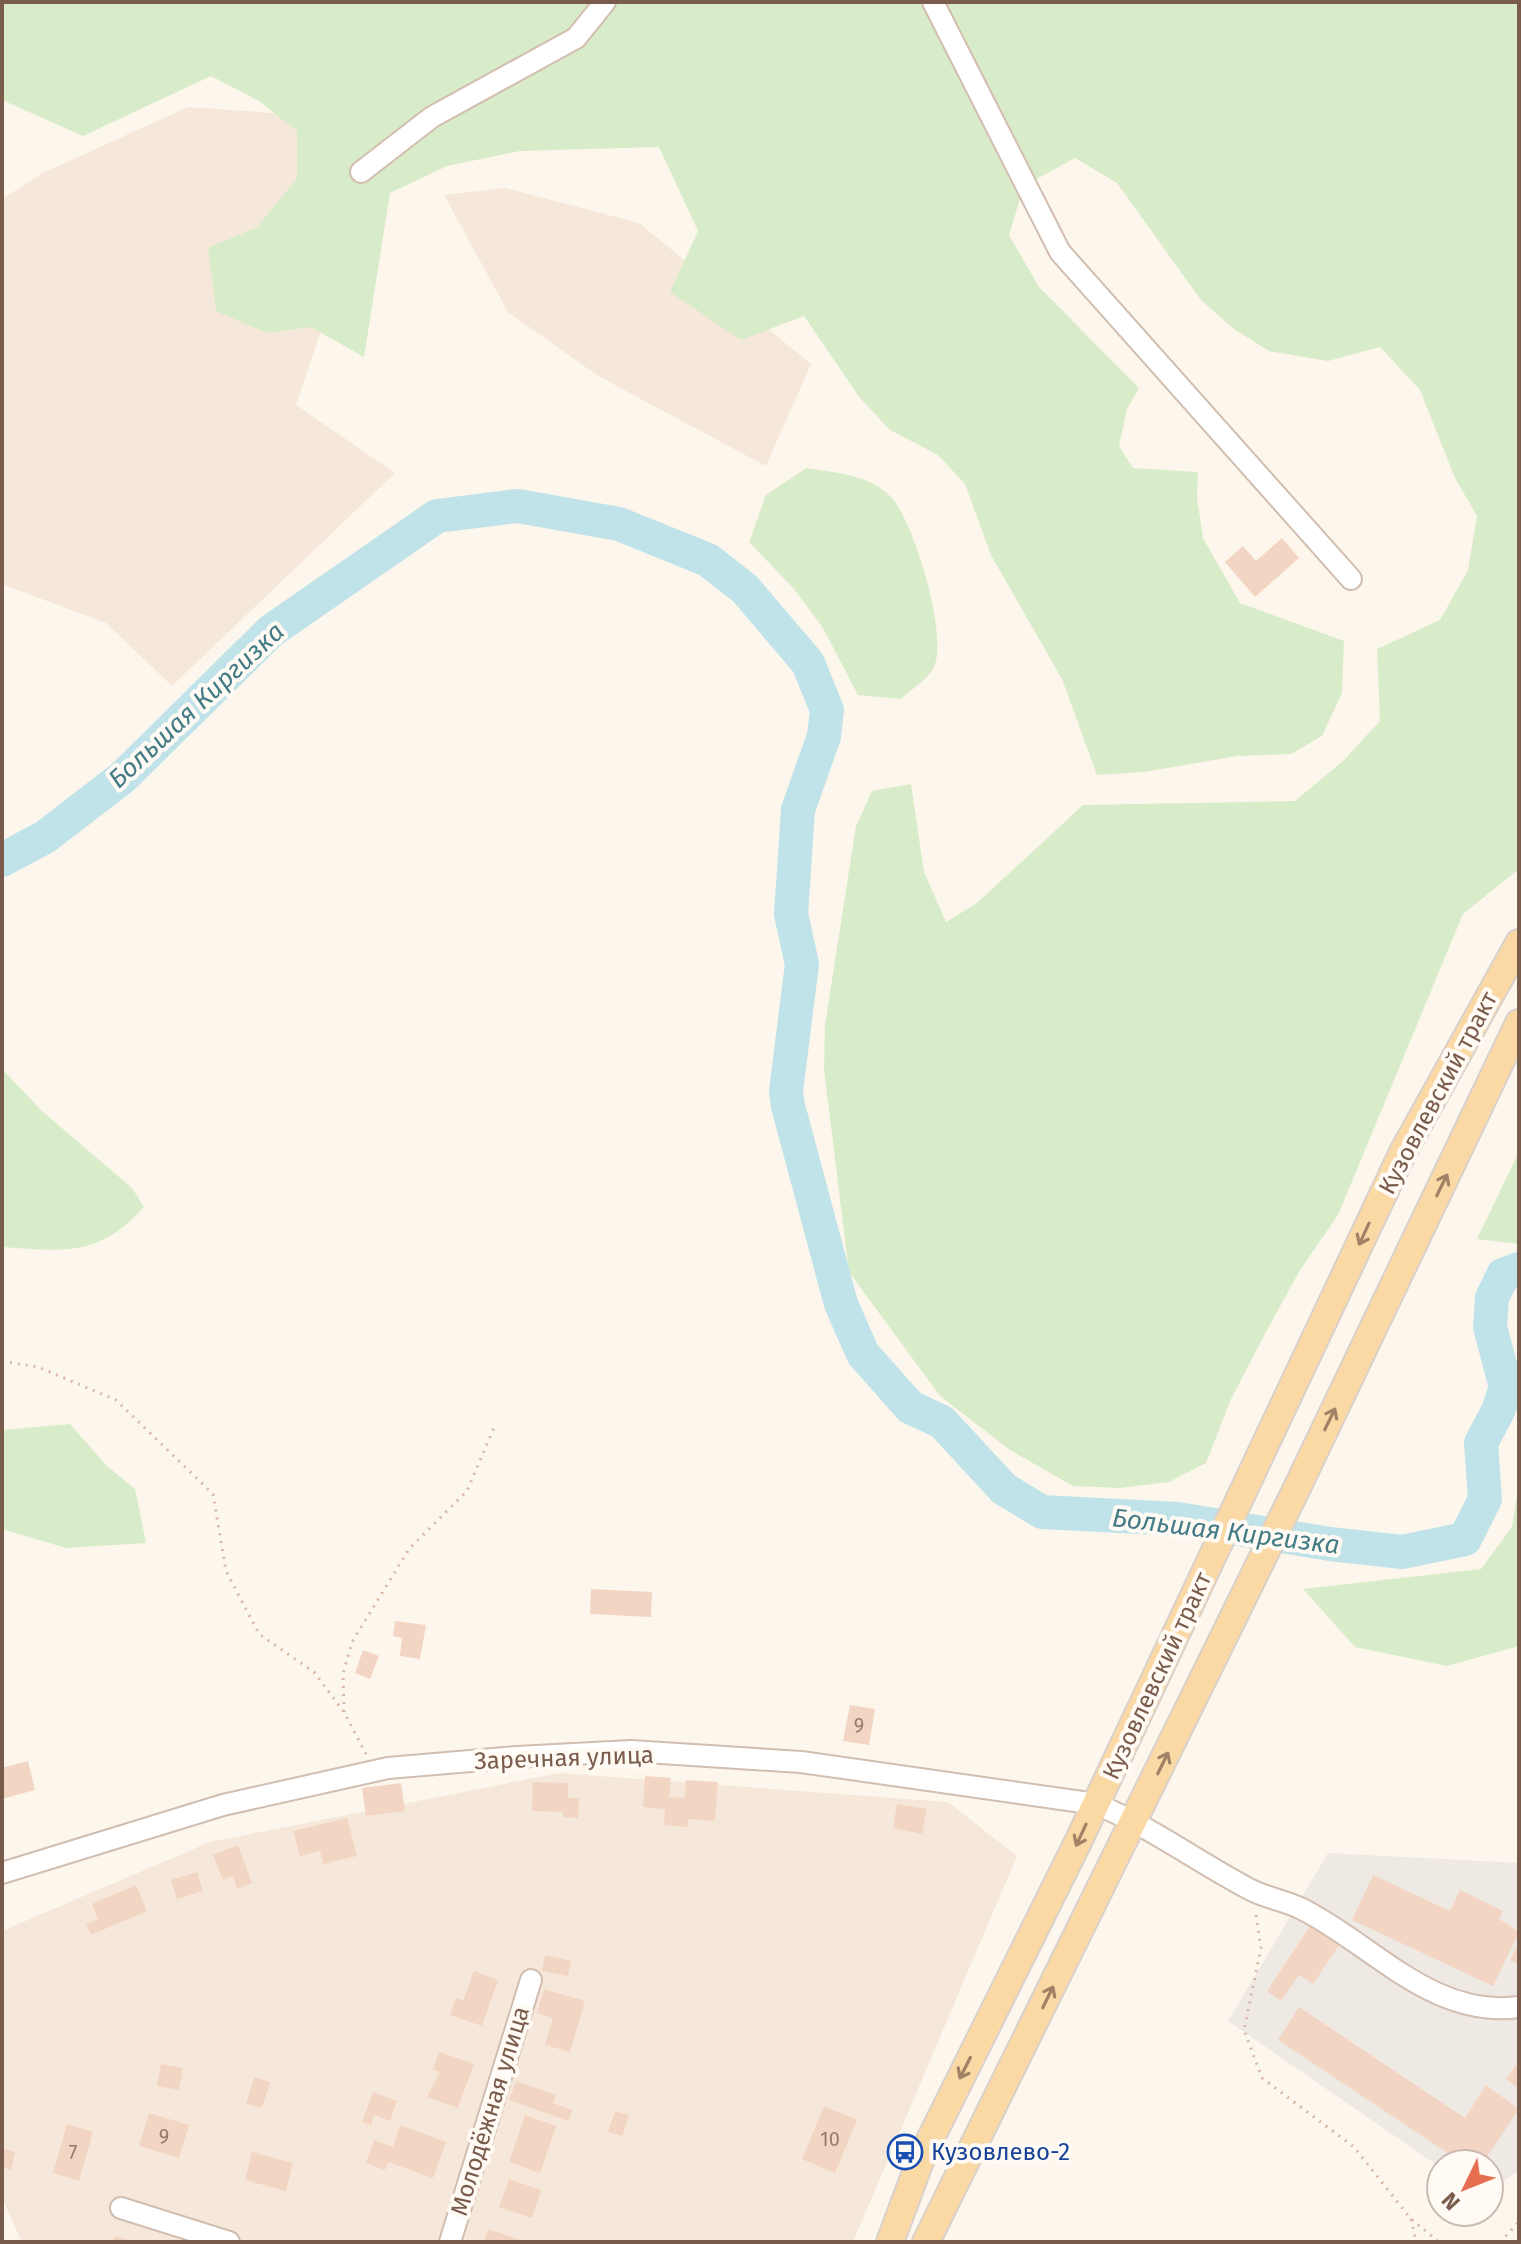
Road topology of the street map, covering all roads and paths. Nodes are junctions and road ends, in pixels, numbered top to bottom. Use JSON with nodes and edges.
{"nodes":[{"id":1,"x":605,"y":2,"type":"edge"},
{"id":2,"x":933,"y":2,"type":"edge"},
{"id":3,"x":361,"y":172,"type":"dead end"},
{"id":4,"x":1351,"y":579,"type":"dead end"},
{"id":5,"x":1519,"y":943,"type":"edge"},
{"id":6,"x":1519,"y":1023,"type":"edge"},
{"id":7,"x":2,"y":1361,"type":"edge"},
{"id":8,"x":496,"y":1423,"type":"dead end"},
{"id":9,"x":344,"y":1712,"type":"junction"},
{"id":10,"x":375,"y":1771,"type":"junction"},
{"id":11,"x":1096,"y":1804,"type":"junction"},
{"id":12,"x":1135,"y":1820,"type":"junction"},
{"id":13,"x":2,"y":1873,"type":"edge"},
{"id":14,"x":1253,"y":1891,"type":"junction"},
{"id":15,"x":531,"y":1980,"type":"dead end"},
{"id":16,"x":1519,"y":2007,"type":"edge"},
{"id":17,"x":121,"y":2208,"type":"dead end"},
{"id":18,"x":1411,"y":2219,"type":"junction"},
{"id":19,"x":1519,"y":2222,"type":"edge"},
{"id":20,"x":229,"y":2242,"type":"edge"},
{"id":21,"x":450,"y":2242,"type":"edge"},
{"id":22,"x":890,"y":2242,"type":"edge"},
{"id":23,"x":926,"y":2242,"type":"edge"},
{"id":24,"x":1416,"y":2242,"type":"edge"},
{"id":25,"x":1439,"y":2242,"type":"edge"},
{"id":26,"x":1500,"y":2242,"type":"edge"}],
"edges":[{"from":1,"to":3,"type":"street"},
{"from":2,"to":4,"type":"street"},
{"from":5,"to":11,"type":"main road","name":"Кузовлевский тракт","one_way":true},
{"from":12,"to":6,"type":"main road","name":"Кузовлевский тракт","one_way":true},
{"from":7,"to":9,"type":"path"},
{"from":8,"to":9,"type":"path"},
{"from":9,"to":10,"type":"path"},
{"from":10,"to":11,"type":"street","name":"Заречная улица"},
{"from":10,"to":13,"type":"street","name":"Заречная улица"},
{"from":11,"to":12,"type":"street","name":"Заречная улица"},
{"from":11,"to":22,"type":"main road","name":"Кузовлевский тракт","one_way":true},
{"from":12,"to":14,"type":"street","name":"Заречная улица"},
{"from":23,"to":12,"type":"main road","name":"Кузовлевский тракт","one_way":true},
{"from":14,"to":16,"type":"street","name":"Заречная улица"},
{"from":14,"to":18,"type":"path"},
{"from":15,"to":21,"type":"street","name":"Молодёжная улица"},
{"from":17,"to":20,"type":"street"},
{"from":18,"to":24,"type":"path"},
{"from":18,"to":25,"type":"path"},
{"from":19,"to":26,"type":"path"}]}
